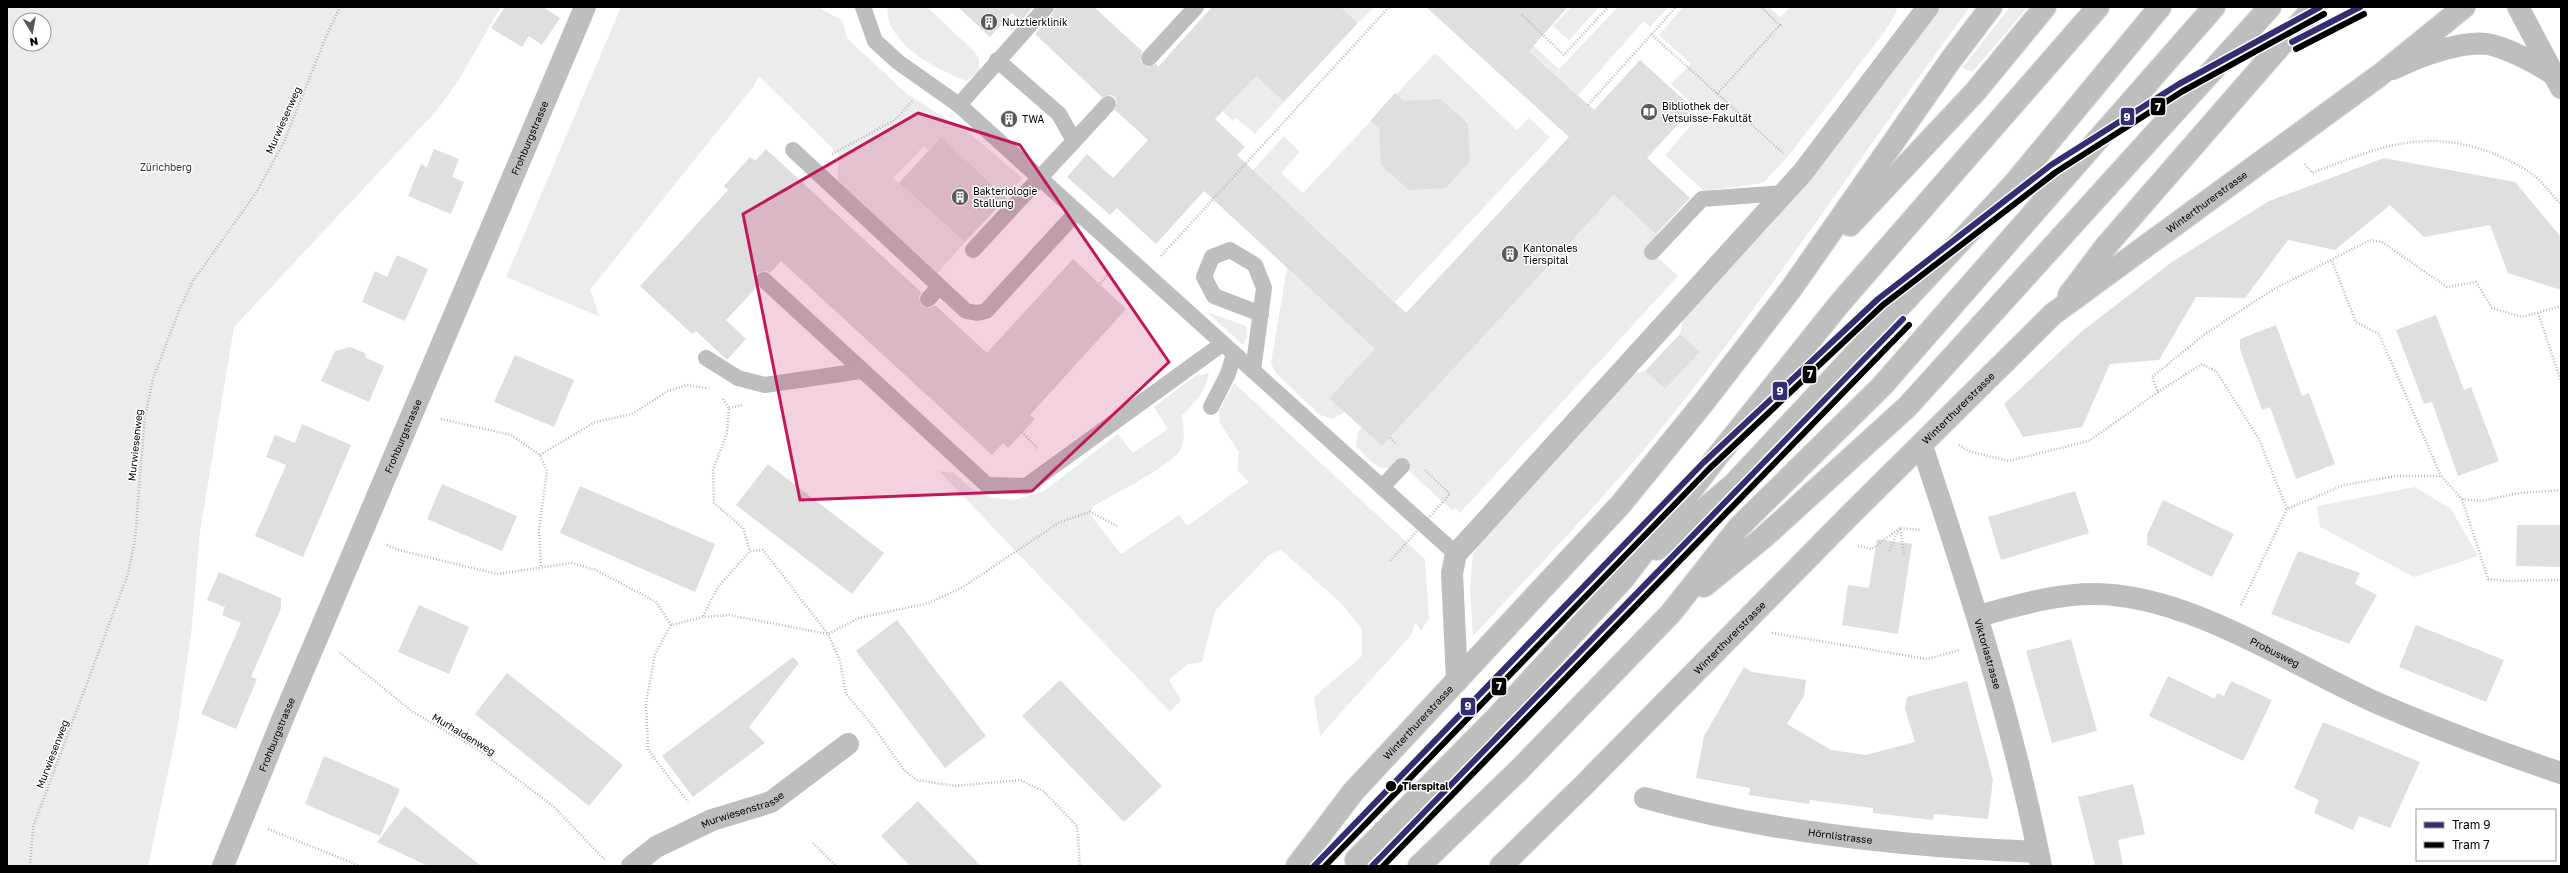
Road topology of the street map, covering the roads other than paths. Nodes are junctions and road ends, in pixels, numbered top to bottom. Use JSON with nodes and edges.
{"nodes":[{"id":1,"x":586,"y":7,"type":"edge"},
{"id":2,"x":863,"y":7,"type":"edge"},
{"id":3,"x":1046,"y":7,"type":"edge"},
{"id":4,"x":1196,"y":7,"type":"edge"},
{"id":5,"x":1928,"y":7,"type":"edge"},
{"id":6,"x":1990,"y":7,"type":"edge"},
{"id":7,"x":2045,"y":7,"type":"edge"},
{"id":8,"x":2098,"y":7,"type":"edge"},
{"id":9,"x":2160,"y":7,"type":"edge"},
{"id":10,"x":2214,"y":7,"type":"edge"},
{"id":11,"x":2270,"y":7,"type":"edge"},
{"id":12,"x":2314,"y":7,"type":"edge"},
{"id":13,"x":2464,"y":7,"type":"edge"},
{"id":14,"x":2518,"y":7,"type":"edge"},
{"id":15,"x":1149,"y":58,"type":"dead end"},
{"id":16,"x":997,"y":60,"type":"junction"},
{"id":17,"x":2380,"y":75,"type":"junction"},
{"id":18,"x":2557,"y":81,"type":"edge"},
{"id":19,"x":1108,"y":104,"type":"dead end"},
{"id":20,"x":959,"y":105,"type":"junction"},
{"id":21,"x":1074,"y":141,"type":"junction"},
{"id":22,"x":793,"y":150,"type":"dead end"},
{"id":23,"x":1039,"y":179,"type":"junction"},
{"id":24,"x":1784,"y":193,"type":"junction"},
{"id":25,"x":1076,"y":213,"type":"junction"},
{"id":26,"x":973,"y":250,"type":"dead end"},
{"id":27,"x":1652,"y":252,"type":"dead end"},
{"id":28,"x":764,"y":280,"type":"dead end"},
{"id":29,"x":939,"y":286,"type":"junction"},
{"id":30,"x":1791,"y":289,"type":"junction"},
{"id":31,"x":928,"y":299,"type":"dead end"},
{"id":32,"x":1261,"y":314,"type":"dead end"},
{"id":33,"x":2053,"y":314,"type":"junction"},
{"id":34,"x":1228,"y":349,"type":"junction"},
{"id":35,"x":706,"y":358,"type":"dead end"},
{"id":36,"x":861,"y":371,"type":"junction"},
{"id":37,"x":1253,"y":371,"type":"junction"},
{"id":38,"x":1211,"y":407,"type":"dead end"},
{"id":39,"x":1922,"y":446,"type":"junction"},
{"id":40,"x":1402,"y":466,"type":"dead end"},
{"id":41,"x":1382,"y":487,"type":"junction"},
{"id":42,"x":1456,"y":554,"type":"junction"},
{"id":43,"x":1624,"y":578,"type":"junction"},
{"id":44,"x":1671,"y":613,"type":"junction"},
{"id":45,"x":1978,"y":616,"type":"junction"},
{"id":46,"x":1457,"y":681,"type":"junction"},
{"id":47,"x":848,"y":744,"type":"dead end"},
{"id":48,"x":2561,"y":773,"type":"edge"},
{"id":49,"x":1645,"y":798,"type":"dead end"},
{"id":50,"x":1312,"y":856,"type":"edge"},
{"id":51,"x":2039,"y":859,"type":"edge"},
{"id":52,"x":1356,"y":860,"type":"dead end"},
{"id":53,"x":223,"y":866,"type":"edge"},
{"id":54,"x":621,"y":866,"type":"edge"},
{"id":55,"x":1297,"y":866,"type":"edge"},
{"id":56,"x":1419,"y":866,"type":"edge"},
{"id":57,"x":1501,"y":866,"type":"edge"}],
"edges":[{"from":1,"to":53,"type":"main road","name":"Frohburgstrasse"},
{"from":2,"to":20,"type":"lane"},
{"from":3,"to":16,"type":"lane"},
{"from":4,"to":15,"type":"lane"},
{"from":5,"to":24,"type":"main road"},
{"from":6,"to":30,"type":"main road"},
{"from":7,"to":30,"type":"main road"},
{"from":8,"to":43,"type":"main road"},
{"from":9,"to":43,"type":"main road"},
{"from":10,"to":44,"type":"main road"},
{"from":11,"to":44,"type":"main road"},
{"from":12,"to":33,"type":"main road"},
{"from":13,"to":17,"type":"main road","name":"Winterthurerstrasse"},
{"from":14,"to":18,"type":"main road"},
{"from":16,"to":20,"type":"lane"},
{"from":16,"to":21,"type":"lane"},
{"from":17,"to":18,"type":"main road"},
{"from":17,"to":33,"type":"main road","name":"Winterthurerstrasse"},
{"from":19,"to":21,"type":"lane"},
{"from":20,"to":23,"type":"lane"},
{"from":21,"to":23,"type":"lane"},
{"from":22,"to":29,"type":"lane"},
{"from":23,"to":25,"type":"lane"},
{"from":23,"to":26,"type":"lane"},
{"from":24,"to":27,"type":"lane"},
{"from":24,"to":42,"type":"main road"},
{"from":25,"to":29,"type":"lane"},
{"from":25,"to":34,"type":"lane"},
{"from":28,"to":36,"type":"lane"},
{"from":29,"to":31,"type":"lane"},
{"from":30,"to":46,"type":"main road","name":"Winterthurerstrasse"},
{"from":32,"to":37,"type":"lane"},
{"from":33,"to":39,"type":"main road","name":"Winterthurerstrasse"},
{"from":34,"to":36,"type":"lane"},
{"from":34,"to":37,"type":"lane"},
{"from":34,"to":38,"type":"lane"},
{"from":35,"to":36,"type":"lane"},
{"from":37,"to":41,"type":"lane"},
{"from":39,"to":45,"type":"main road","name":"Viktoriastrasse"},
{"from":39,"to":57,"type":"main road","name":"Winterthurerstrasse"},
{"from":40,"to":41,"type":"lane"},
{"from":41,"to":42,"type":"lane"},
{"from":42,"to":46,"type":"main road"},
{"from":43,"to":52,"type":"main road"},
{"from":44,"to":56,"type":"main road"},
{"from":45,"to":48,"type":"main road","name":"Probusweg"},
{"from":45,"to":51,"type":"main road","name":"Viktoriastrasse"},
{"from":46,"to":50,"type":"main road","name":"Winterthurerstrasse"},
{"from":47,"to":54,"type":"main road","name":"Murwiesenstrasse"},
{"from":49,"to":51,"type":"main road","name":"Hörnlistrasse"},
{"from":50,"to":55,"type":"main road","name":"Winterthurerstrasse"}]}
